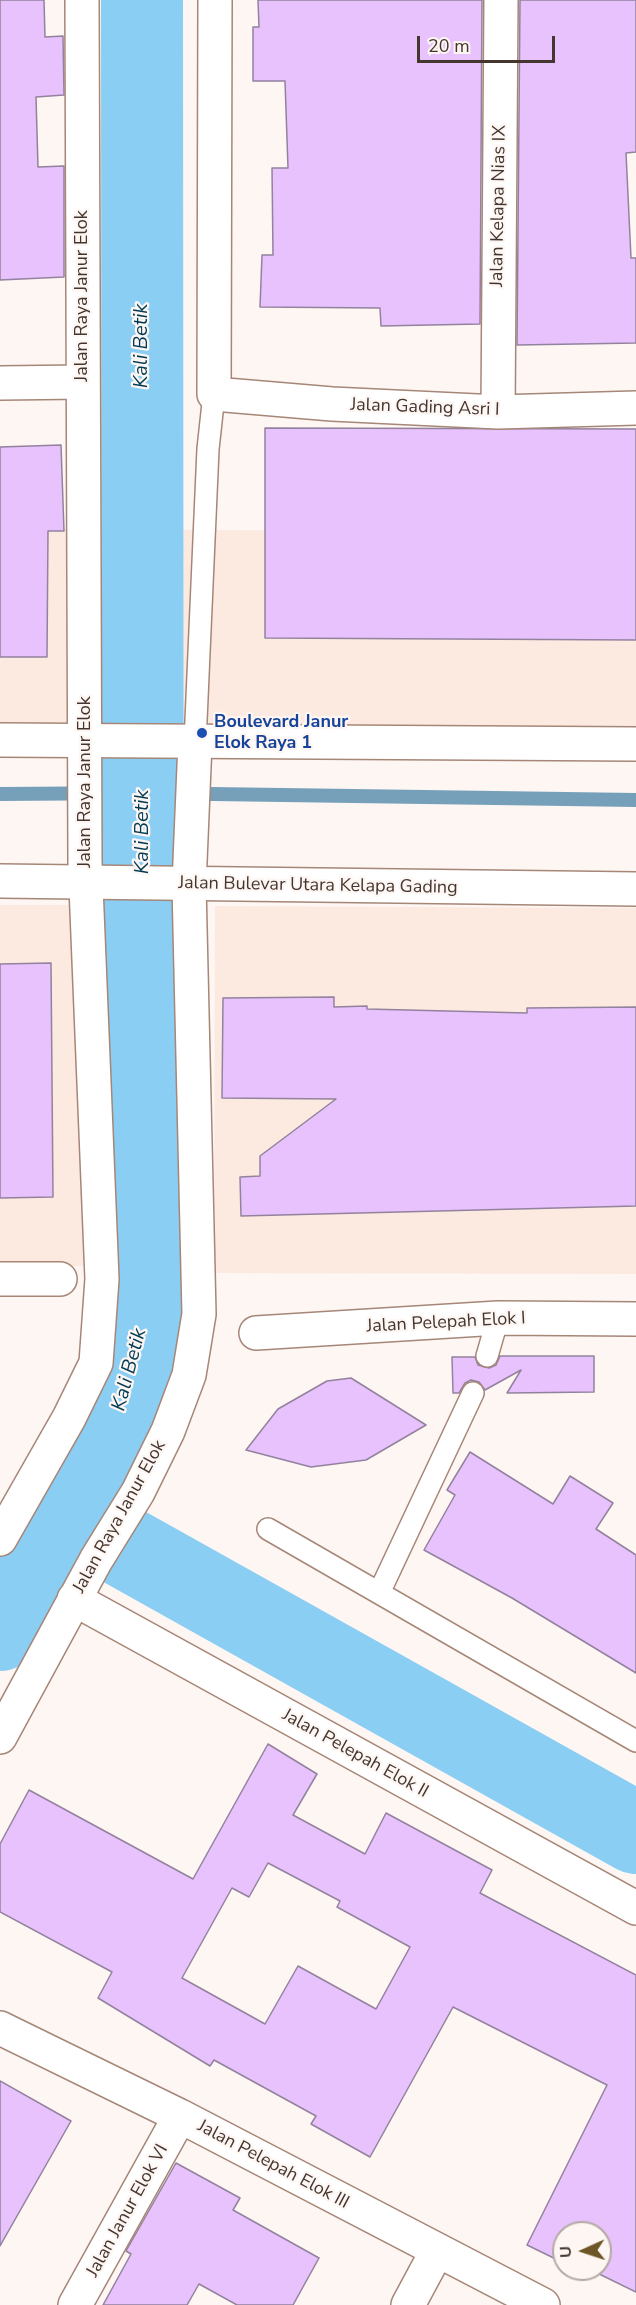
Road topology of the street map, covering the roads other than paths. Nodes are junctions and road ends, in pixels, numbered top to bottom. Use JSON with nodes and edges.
{"nodes":[{"id":1,"x":82,"y":0,"type":"edge"},
{"id":2,"x":215,"y":0,"type":"edge"},
{"id":3,"x":501,"y":0,"type":"edge"},
{"id":4,"x":83,"y":382,"type":"junction"},
{"id":5,"x":0,"y":383,"type":"edge"},
{"id":6,"x":214,"y":394,"type":"junction"},
{"id":7,"x":636,"y":408,"type":"edge"},
{"id":8,"x":498,"y":412,"type":"junction"},
{"id":9,"x":0,"y":740,"type":"edge"},
{"id":10,"x":636,"y":744,"type":"edge"},
{"id":11,"x":90,"y":750,"type":"junction"},
{"id":12,"x":187,"y":750,"type":"junction"},
{"id":13,"x":89,"y":874,"type":"junction"},
{"id":14,"x":185,"y":879,"type":"junction"},
{"id":15,"x":0,"y":881,"type":"edge"},
{"id":16,"x":636,"y":889,"type":"edge"},
{"id":17,"x":60,"y":1279,"type":"dead end"},
{"id":18,"x":0,"y":1280,"type":"edge"},
{"id":19,"x":498,"y":1318,"type":"junction"},
{"id":20,"x":636,"y":1318,"type":"edge"},
{"id":21,"x":256,"y":1333,"type":"dead end"},
{"id":22,"x":488,"y":1356,"type":"dead end"},
{"id":23,"x":472,"y":1393,"type":"dead end"},
{"id":24,"x":268,"y":1529,"type":"dead end"},
{"id":25,"x":2,"y":1531,"type":"edge"},
{"id":26,"x":78,"y":1592,"type":"junction"},
{"id":27,"x":379,"y":1593,"type":"junction"},
{"id":28,"x":0,"y":1737,"type":"edge"},
{"id":29,"x":636,"y":1741,"type":"edge"},
{"id":30,"x":636,"y":1908,"type":"edge"},
{"id":31,"x":0,"y":2028,"type":"edge"},
{"id":32,"x":180,"y":2116,"type":"junction"},
{"id":33,"x":437,"y":2251,"type":"junction"},
{"id":34,"x":75,"y":2305,"type":"edge"},
{"id":35,"x":408,"y":2305,"type":"edge"},
{"id":36,"x":543,"y":2305,"type":"edge"}],
"edges":[{"from":1,"to":4,"type":"street","name":"Jalan Raya Janur Elok"},
{"from":2,"to":6,"type":"street"},
{"from":3,"to":8,"type":"street","name":"Jalan Kelapa Nias IX"},
{"from":4,"to":5,"type":"street"},
{"from":4,"to":11,"type":"street","name":"Jalan Raya Janur Elok"},
{"from":6,"to":8,"type":"street","name":"Jalan Gading Asri I"},
{"from":6,"to":12,"type":"lane"},
{"from":7,"to":8,"type":"street","name":"Jalan Gading Asri I"},
{"from":9,"to":11,"type":"street"},
{"from":10,"to":12,"type":"street"},
{"from":11,"to":12,"type":"street"},
{"from":11,"to":13,"type":"street","name":"Jalan Raya Janur Elok"},
{"from":12,"to":14,"type":"street","name":"Jalan Raya Janur Elok"},
{"from":13,"to":14,"type":"street","name":"Jalan Bulevar Utara Kelapa Gading"},
{"from":13,"to":15,"type":"street","name":"Jalan Bulevar Utara Kelapa Gading"},
{"from":13,"to":25,"type":"street","name":"Jalan Raya Janur Elok"},
{"from":14,"to":16,"type":"street","name":"Jalan Bulevar Utara Kelapa Gading"},
{"from":14,"to":26,"type":"street","name":"Jalan Raya Janur Elok"},
{"from":17,"to":18,"type":"street"},
{"from":19,"to":20,"type":"street","name":"Jalan Pelepah Elok I"},
{"from":19,"to":21,"type":"street","name":"Jalan Pelepah Elok I"},
{"from":19,"to":22,"type":"lane"},
{"from":23,"to":27,"type":"lane"},
{"from":24,"to":27,"type":"lane"},
{"from":26,"to":28,"type":"street","name":"Jalan Raya Janur Elok"},
{"from":26,"to":30,"type":"street","name":"Jalan Pelepah Elok II"},
{"from":27,"to":29,"type":"lane"},
{"from":31,"to":32,"type":"street","name":"Jalan Pelepah Elok III"},
{"from":32,"to":33,"type":"street","name":"Jalan Pelepah Elok III"},
{"from":32,"to":34,"type":"street","name":"Jalan Janur Elok VI"},
{"from":33,"to":35,"type":"street"},
{"from":33,"to":36,"type":"street","name":"Jalan Pelepah Elok III"}]}
